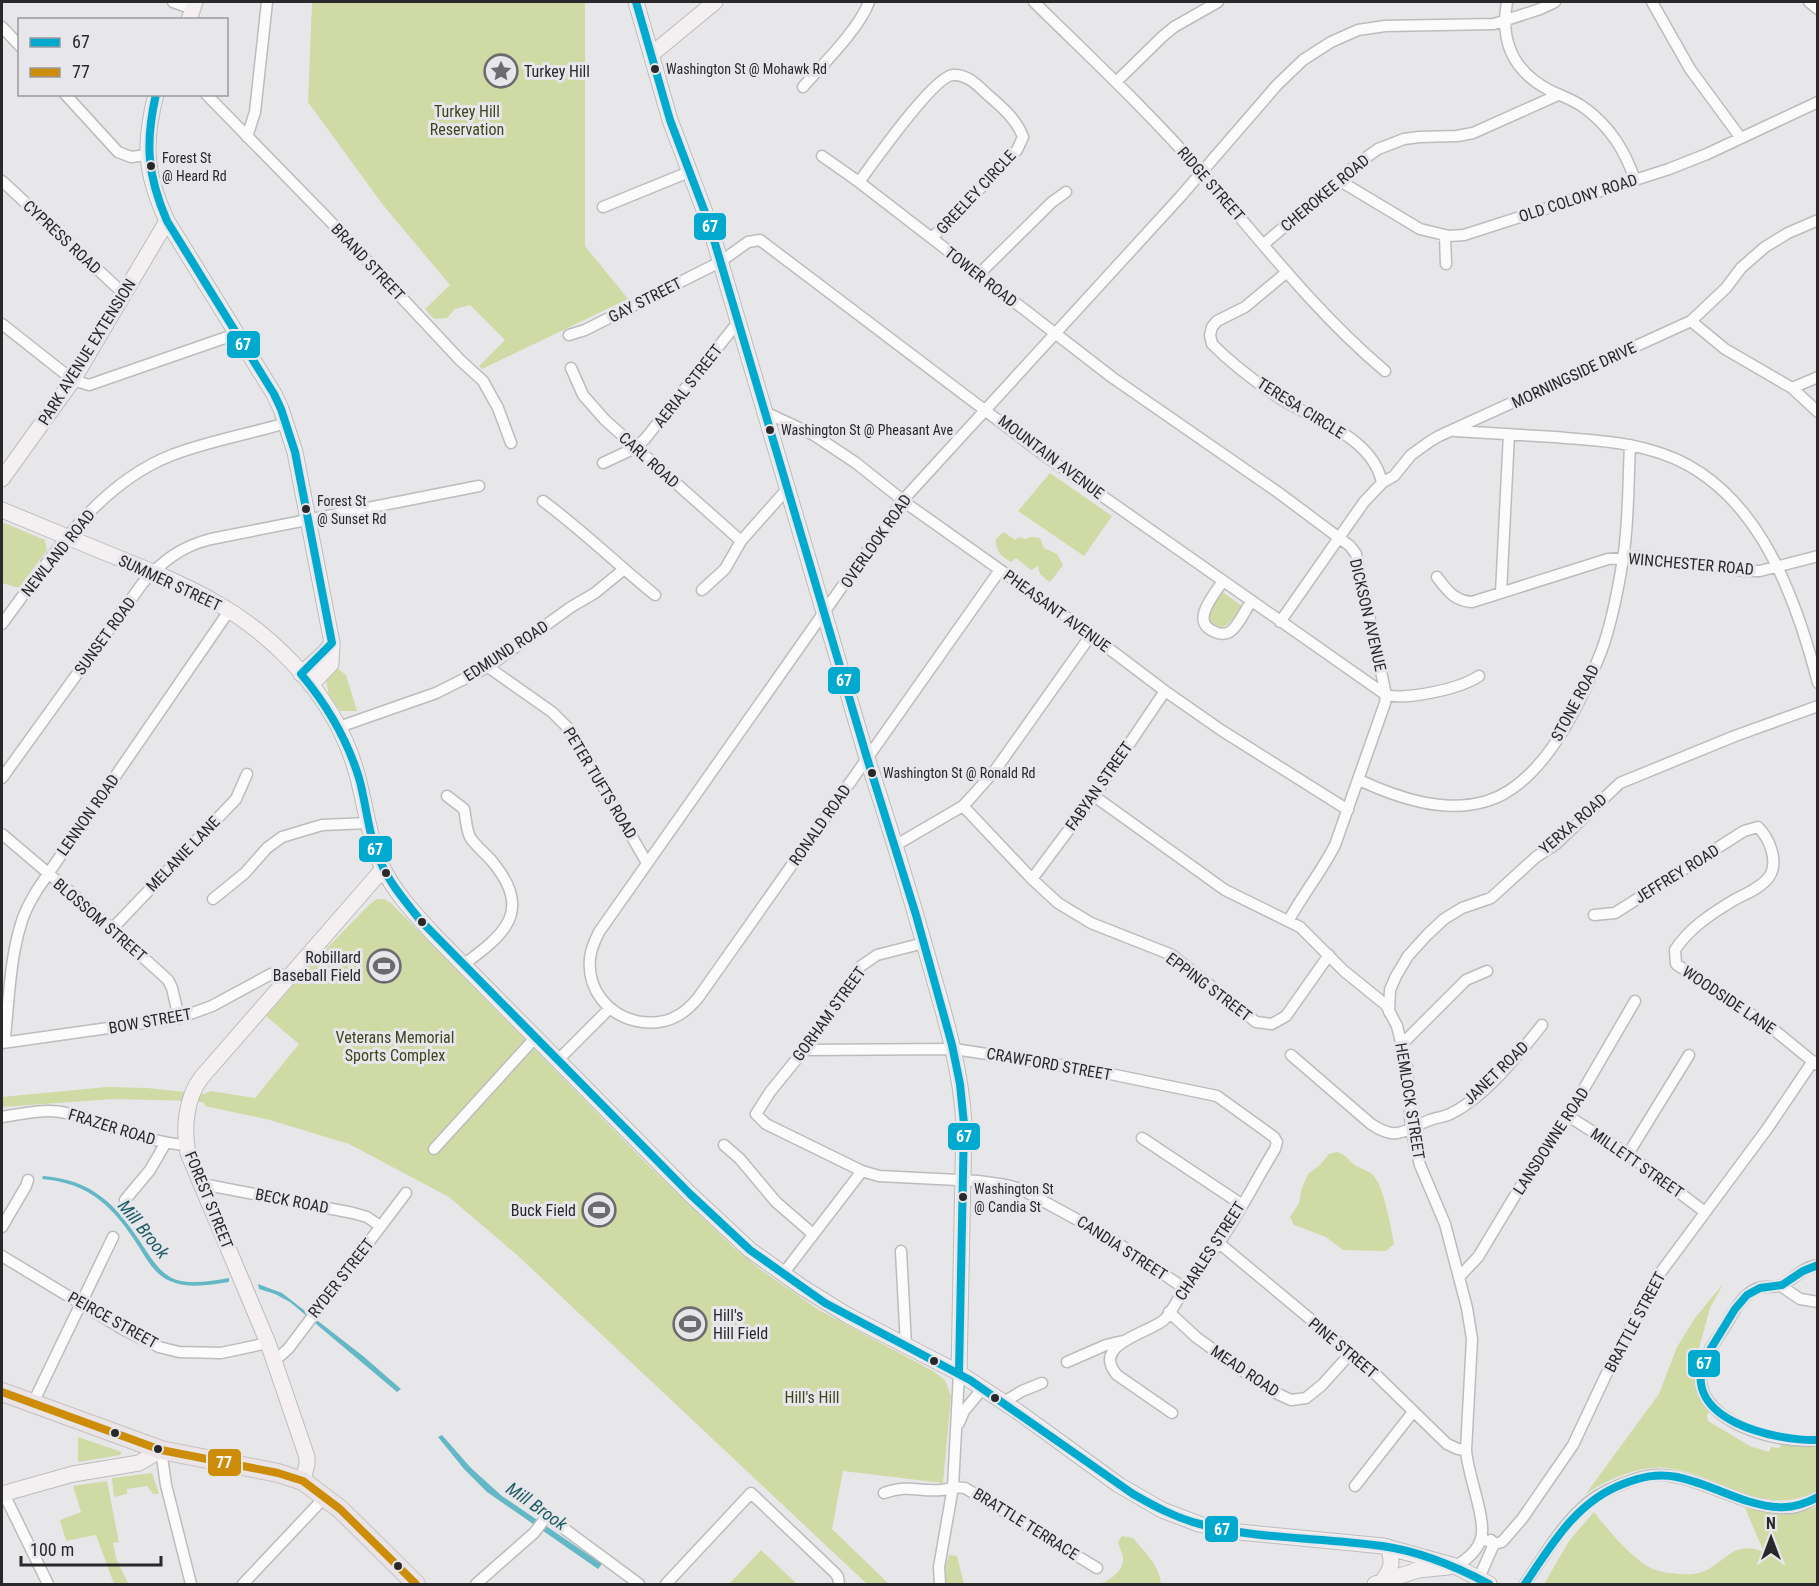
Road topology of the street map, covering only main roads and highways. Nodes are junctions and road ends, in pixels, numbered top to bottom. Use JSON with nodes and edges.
{"nodes":[{"id":1,"x":636,"y":2,"type":"edge"},
{"id":2,"x":715,"y":2,"type":"edge"},
{"id":3,"x":652,"y":54,"type":"junction"},
{"id":4,"x":156,"y":96,"type":"edge"},
{"id":5,"x":167,"y":221,"type":"junction"},
{"id":6,"x":2,"y":479,"type":"edge"},
{"id":7,"x":2,"y":510,"type":"edge"},
{"id":8,"x":306,"y":679,"type":"junction"},
{"id":9,"x":383,"y":869,"type":"junction"},
{"id":10,"x":959,"y":1373,"type":"junction"},
{"id":11,"x":2,"y":1392,"type":"edge"},
{"id":12,"x":161,"y":1450,"type":"junction"},
{"id":13,"x":303,"y":1481,"type":"junction"},
{"id":14,"x":3,"y":1494,"type":"edge"},
{"id":15,"x":1388,"y":1547,"type":"junction"},
{"id":16,"x":1455,"y":1566,"type":"junction"},
{"id":17,"x":406,"y":1581,"type":"edge"},
{"id":18,"x":1484,"y":1581,"type":"edge"},
{"id":19,"x":1379,"y":1584,"type":"edge"}],
"edges":[{"from":1,"to":3,"type":"main road"},
{"from":2,"to":3,"type":"main road"},
{"from":3,"to":10,"type":"main road"},
{"from":4,"to":5,"type":"main road"},
{"from":5,"to":6,"type":"main road","name":"PARK AVENUE EXTENSION"},
{"from":5,"to":8,"type":"main road"},
{"from":7,"to":8,"type":"main road","name":"SUMMER STREET"},
{"from":8,"to":9,"type":"main road","name":"SUMMER STREET"},
{"from":9,"to":10,"type":"main road","name":"SUMMER STREET"},
{"from":9,"to":13,"type":"main road","name":"FOREST STREET"},
{"from":10,"to":15,"type":"main road","name":"SUMMER STREET"},
{"from":11,"to":12,"type":"main road"},
{"from":12,"to":13,"type":"main road"},
{"from":12,"to":14,"type":"main road"},
{"from":13,"to":17,"type":"main road"},
{"from":15,"to":16,"type":"main road","name":"SUMMER STREET"},
{"from":15,"to":19,"type":"main road"},
{"from":16,"to":18,"type":"main road","name":"SUMMER STREET"},
{"from":16,"to":19,"type":"main road"}]}
